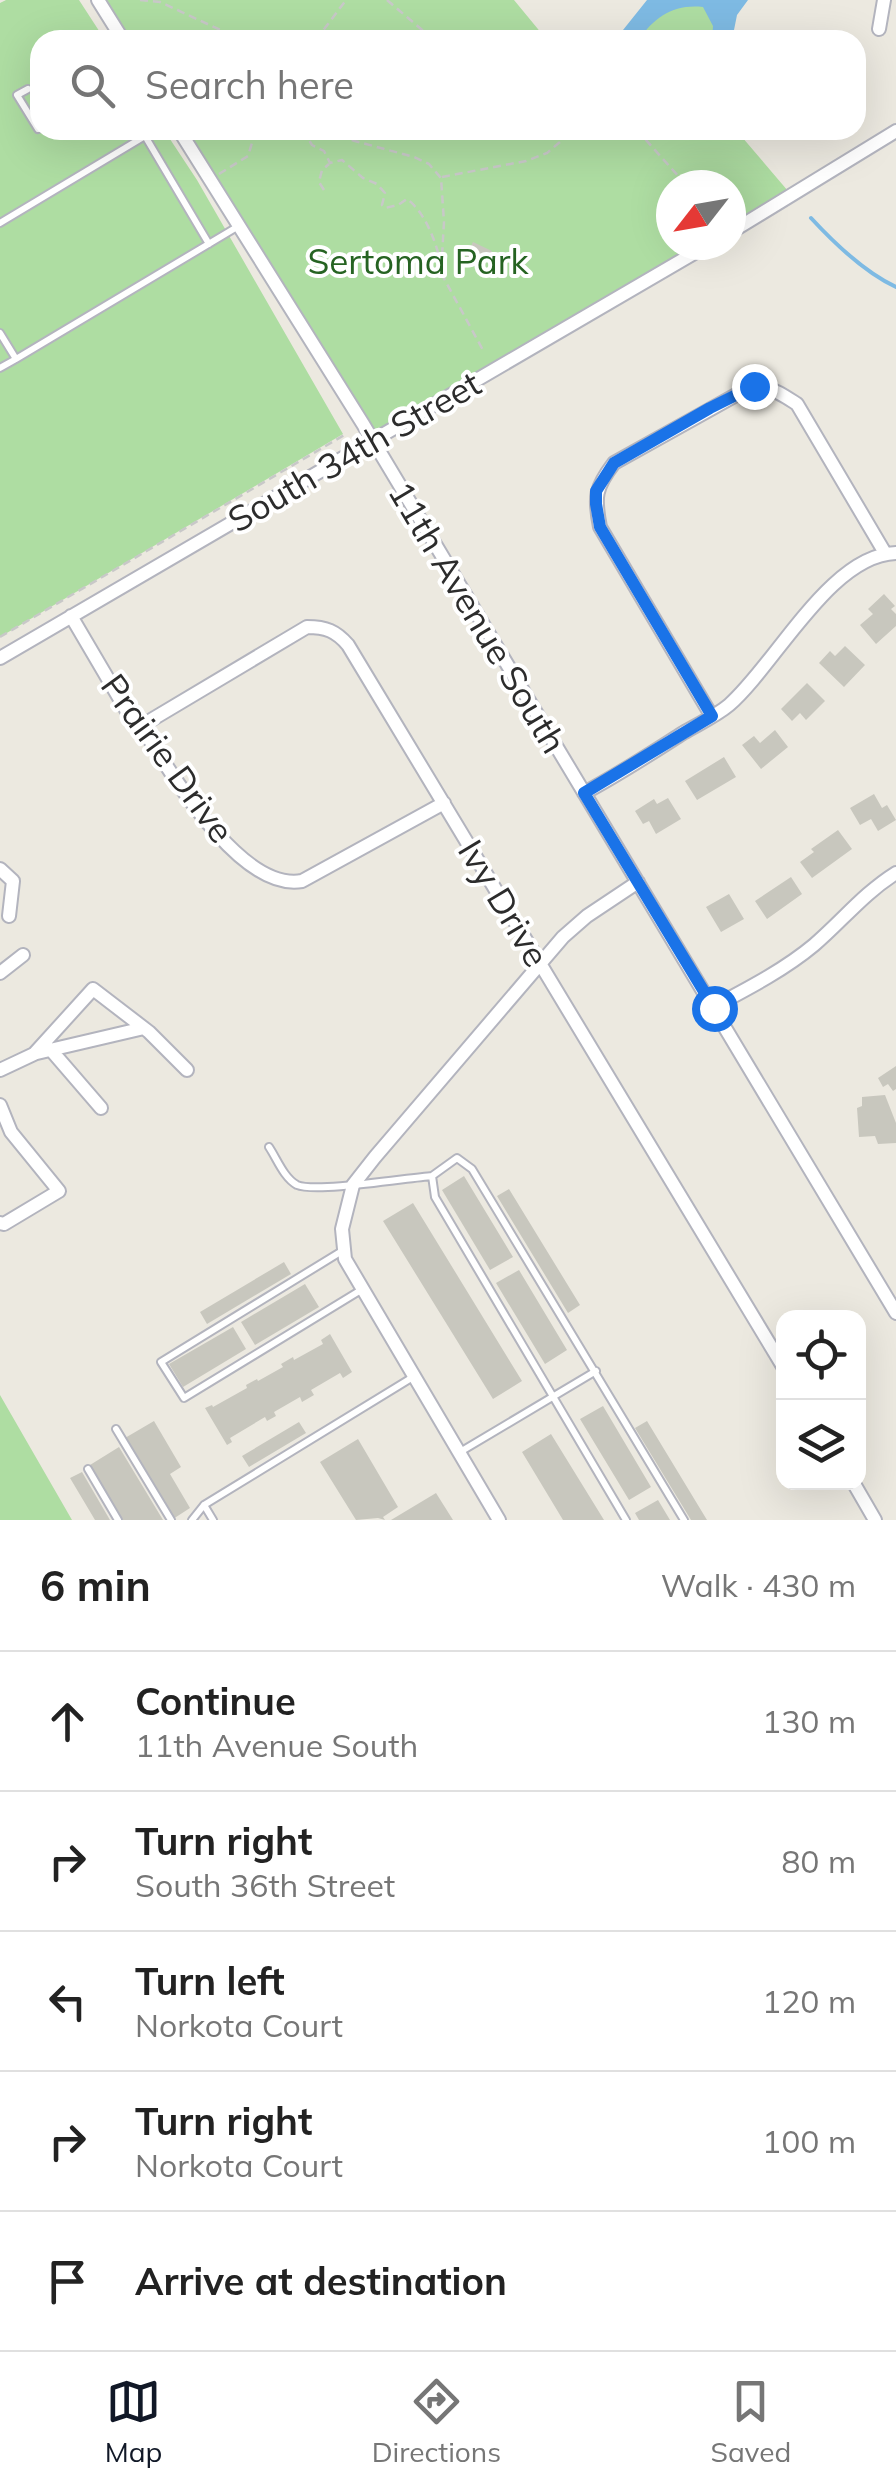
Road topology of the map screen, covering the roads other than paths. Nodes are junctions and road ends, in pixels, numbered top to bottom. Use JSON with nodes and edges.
{"nodes":[{"id":1,"x":98,"y":0,"type":"edge"},
{"id":2,"x":884,"y":0,"type":"edge"},
{"id":3,"x":113,"y":30,"type":"edge"},
{"id":4,"x":879,"y":30,"type":"dead end"},
{"id":5,"x":28,"y":88,"type":"dead end"},
{"id":6,"x":30,"y":117,"type":"edge"},
{"id":7,"x":896,"y":131,"type":"edge"},
{"id":8,"x":138,"y":140,"type":"edge"},
{"id":9,"x":147,"y":140,"type":"edge"},
{"id":10,"x":185,"y":140,"type":"edge"},
{"id":11,"x":0,"y":223,"type":"edge"},
{"id":12,"x":746,"y":223,"type":"edge"},
{"id":13,"x":239,"y":226,"type":"junction"},
{"id":14,"x":210,"y":244,"type":"junction"},
{"id":15,"x":682,"y":260,"type":"edge"},
{"id":16,"x":0,"y":333,"type":"edge"},
{"id":17,"x":16,"y":359,"type":"junction"},
{"id":18,"x":0,"y":368,"type":"edge"},
{"id":19,"x":373,"y":441,"type":"junction"},
{"id":20,"x":891,"y":553,"type":"edge"},
{"id":21,"x":71,"y":616,"type":"junction"},
{"id":22,"x":0,"y":658,"type":"edge"},
{"id":23,"x":712,"y":716,"type":"junction"},
{"id":24,"x":141,"y":726,"type":"junction"},
{"id":25,"x":584,"y":793,"type":"junction"},
{"id":26,"x":444,"y":803,"type":"junction"},
{"id":27,"x":0,"y":868,"type":"edge"},
{"id":28,"x":896,"y":873,"type":"edge"},
{"id":29,"x":638,"y":882,"type":"junction"},
{"id":30,"x":4,"y":912,"type":"edge"},
{"id":31,"x":23,"y":955,"type":"dead end"},
{"id":32,"x":541,"y":965,"type":"junction"},
{"id":33,"x":0,"y":973,"type":"edge"},
{"id":34,"x":714,"y":1008,"type":"junction"},
{"id":35,"x":144,"y":1028,"type":"junction"},
{"id":36,"x":52,"y":1050,"type":"junction"},
{"id":37,"x":34,"y":1054,"type":"junction"},
{"id":38,"x":0,"y":1070,"type":"edge"},
{"id":39,"x":187,"y":1070,"type":"dead end"},
{"id":40,"x":0,"y":1105,"type":"edge"},
{"id":41,"x":101,"y":1108,"type":"dead end"},
{"id":42,"x":269,"y":1147,"type":"dead end"},
{"id":43,"x":432,"y":1176,"type":"junction"},
{"id":44,"x":353,"y":1185,"type":"junction"},
{"id":45,"x":0,"y":1222,"type":"edge"},
{"id":46,"x":344,"y":1250,"type":"junction"},
{"id":47,"x":362,"y":1289,"type":"junction"},
{"id":48,"x":896,"y":1312,"type":"edge"},
{"id":49,"x":776,"y":1355,"type":"edge"},
{"id":50,"x":596,"y":1371,"type":"junction"},
{"id":51,"x":413,"y":1378,"type":"junction"},
{"id":52,"x":553,"y":1397,"type":"junction"},
{"id":53,"x":116,"y":1429,"type":"dead end"},
{"id":54,"x":459,"y":1453,"type":"junction"},
{"id":55,"x":88,"y":1469,"type":"dead end"},
{"id":56,"x":858,"y":1490,"type":"edge"},
{"id":57,"x":204,"y":1505,"type":"junction"},
{"id":58,"x":118,"y":1520,"type":"edge"},
{"id":59,"x":171,"y":1520,"type":"edge"},
{"id":60,"x":192,"y":1520,"type":"edge"},
{"id":61,"x":213,"y":1520,"type":"edge"},
{"id":62,"x":499,"y":1520,"type":"edge"},
{"id":63,"x":626,"y":1520,"type":"edge"},
{"id":64,"x":684,"y":1520,"type":"edge"},
{"id":65,"x":876,"y":1520,"type":"edge"}],
"edges":[{"from":1,"to":3,"type":"street"},
{"from":2,"to":4,"type":"street"},
{"from":5,"to":6,"type":"lane"},
{"from":7,"to":12,"type":"street"},
{"from":8,"to":11,"type":"lane"},
{"from":9,"to":14,"type":"lane"},
{"from":10,"to":13,"type":"street","name":"11th Avenue South"},
{"from":13,"to":14,"type":"lane"},
{"from":13,"to":19,"type":"street","name":"11th Avenue South"},
{"from":14,"to":17,"type":"lane"},
{"from":15,"to":19,"type":"street","name":"South 34th Street"},
{"from":16,"to":17,"type":"lane"},
{"from":17,"to":18,"type":"lane"},
{"from":19,"to":21,"type":"street","name":"South 34th Street"},
{"from":19,"to":25,"type":"street","name":"11th Avenue South"},
{"from":20,"to":23,"type":"street"},
{"from":20,"to":23,"type":"street"},
{"from":21,"to":22,"type":"street","name":"South 34th Street"},
{"from":21,"to":24,"type":"street","name":"Prairie Drive"},
{"from":23,"to":25,"type":"street"},
{"from":24,"to":26,"type":"street","name":"Prairie Drive"},
{"from":24,"to":26,"type":"street","name":"Ivy Drive"},
{"from":25,"to":29,"type":"street","name":"11th Avenue South"},
{"from":26,"to":32,"type":"street","name":"Ivy Drive"},
{"from":27,"to":30,"type":"street"},
{"from":28,"to":34,"type":"street"},
{"from":29,"to":32,"type":"street"},
{"from":29,"to":34,"type":"street","name":"11th Avenue South"},
{"from":31,"to":33,"type":"street"},
{"from":32,"to":44,"type":"street"},
{"from":32,"to":49,"type":"street","name":"Ivy Drive"},
{"from":34,"to":48,"type":"street","name":"11th Avenue South"},
{"from":35,"to":36,"type":"street"},
{"from":35,"to":37,"type":"street"},
{"from":35,"to":39,"type":"street"},
{"from":36,"to":37,"type":"street"},
{"from":36,"to":41,"type":"street"},
{"from":37,"to":38,"type":"street"},
{"from":40,"to":45,"type":"street"},
{"from":42,"to":44,"type":"lane"},
{"from":43,"to":44,"type":"lane"},
{"from":43,"to":50,"type":"lane"},
{"from":43,"to":52,"type":"lane"},
{"from":44,"to":46,"type":"street"},
{"from":46,"to":47,"type":"street"},
{"from":46,"to":47,"type":"lane"},
{"from":47,"to":51,"type":"street"},
{"from":50,"to":52,"type":"lane"},
{"from":50,"to":64,"type":"lane"},
{"from":51,"to":54,"type":"street"},
{"from":51,"to":57,"type":"lane"},
{"from":52,"to":54,"type":"lane"},
{"from":52,"to":63,"type":"lane"},
{"from":53,"to":59,"type":"lane"},
{"from":54,"to":62,"type":"street"},
{"from":55,"to":58,"type":"lane"},
{"from":56,"to":65,"type":"street"},
{"from":57,"to":60,"type":"lane"},
{"from":57,"to":61,"type":"lane"}]}
